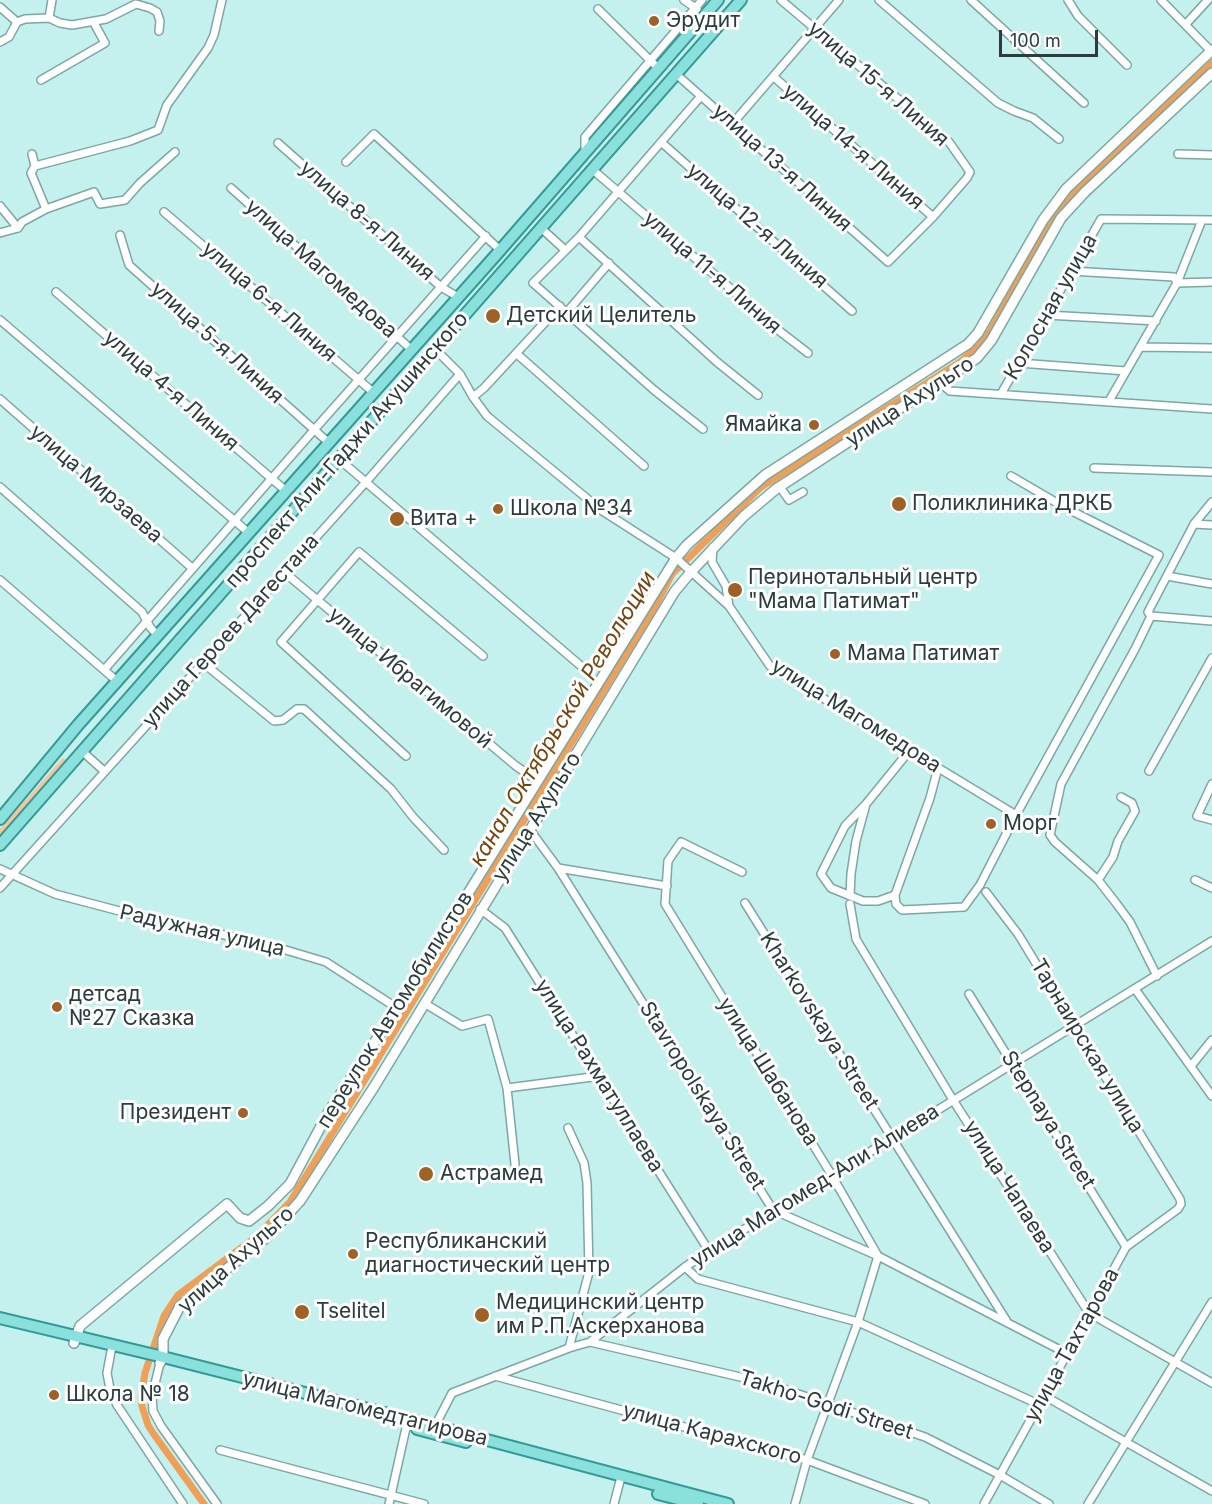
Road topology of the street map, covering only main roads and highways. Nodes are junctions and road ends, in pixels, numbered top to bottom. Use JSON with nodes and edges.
{"nodes":[{"id":1,"x":718,"y":0,"type":"edge"},
{"id":2,"x":741,"y":0,"type":"edge"},
{"id":3,"x":1212,"y":51,"type":"edge"},
{"id":4,"x":1212,"y":73,"type":"edge"},
{"id":5,"x":585,"y":152,"type":"junction"},
{"id":6,"x":596,"y":167,"type":"junction"},
{"id":7,"x":191,"y":600,"type":"junction"},
{"id":8,"x":206,"y":612,"type":"junction"},
{"id":9,"x":63,"y":744,"type":"junction"},
{"id":10,"x":80,"y":755,"type":"junction"},
{"id":11,"x":0,"y":819,"type":"edge"},
{"id":12,"x":0,"y":845,"type":"edge"},
{"id":13,"x":0,"y":1318,"type":"edge"},
{"id":14,"x":0,"y":1325,"type":"edge"},
{"id":15,"x":75,"y":1340,"type":"junction"},
{"id":16,"x":160,"y":1360,"type":"junction"},
{"id":17,"x":620,"y":1480,"type":"junction"},
{"id":18,"x":698,"y":1504,"type":"edge"},
{"id":19,"x":728,"y":1504,"type":"edge"}],
"edges":[{"from":1,"to":5,"type":"main road","name":"проспект Али-Гаджи Акушинского"},
{"from":2,"to":6,"type":"main road","name":"проспект Али-Гаджи Акушинского"},
{"from":3,"to":15,"type":"main road","name":"переулок Автомобилистов"},
{"from":4,"to":16,"type":"main road","name":"улица Ахульго"},
{"from":5,"to":6,"type":"main road"},
{"from":5,"to":7,"type":"main road","name":"проспект Али-Гаджи Акушинского"},
{"from":6,"to":8,"type":"main road","name":"проспект Али-Гаджи Акушинского"},
{"from":7,"to":8,"type":"main road"},
{"from":7,"to":9,"type":"main road","name":"проспект Али-Гаджи Акушинского"},
{"from":8,"to":10,"type":"main road","name":"проспект Али-Гаджи Акушинского"},
{"from":9,"to":10,"type":"main road"},
{"from":9,"to":11,"type":"main road","name":"проспект Али-Гаджи Акушинского"},
{"from":10,"to":12,"type":"main road","name":"проспект Али-Гаджи Акушинского"},
{"from":13,"to":15,"type":"main road","name":"улица Магомедтагирова"},
{"from":14,"to":15,"type":"main road","name":"улица Магомедтагирова"},
{"from":15,"to":16,"type":"main road","name":"улица Магомедтагирова"},
{"from":16,"to":17,"type":"main road","name":"улица Магомедтагирова"},
{"from":17,"to":18,"type":"main road","name":"улица Магомедтагирова"},
{"from":17,"to":19,"type":"main road","name":"улица Магомедтагирова"}]}
